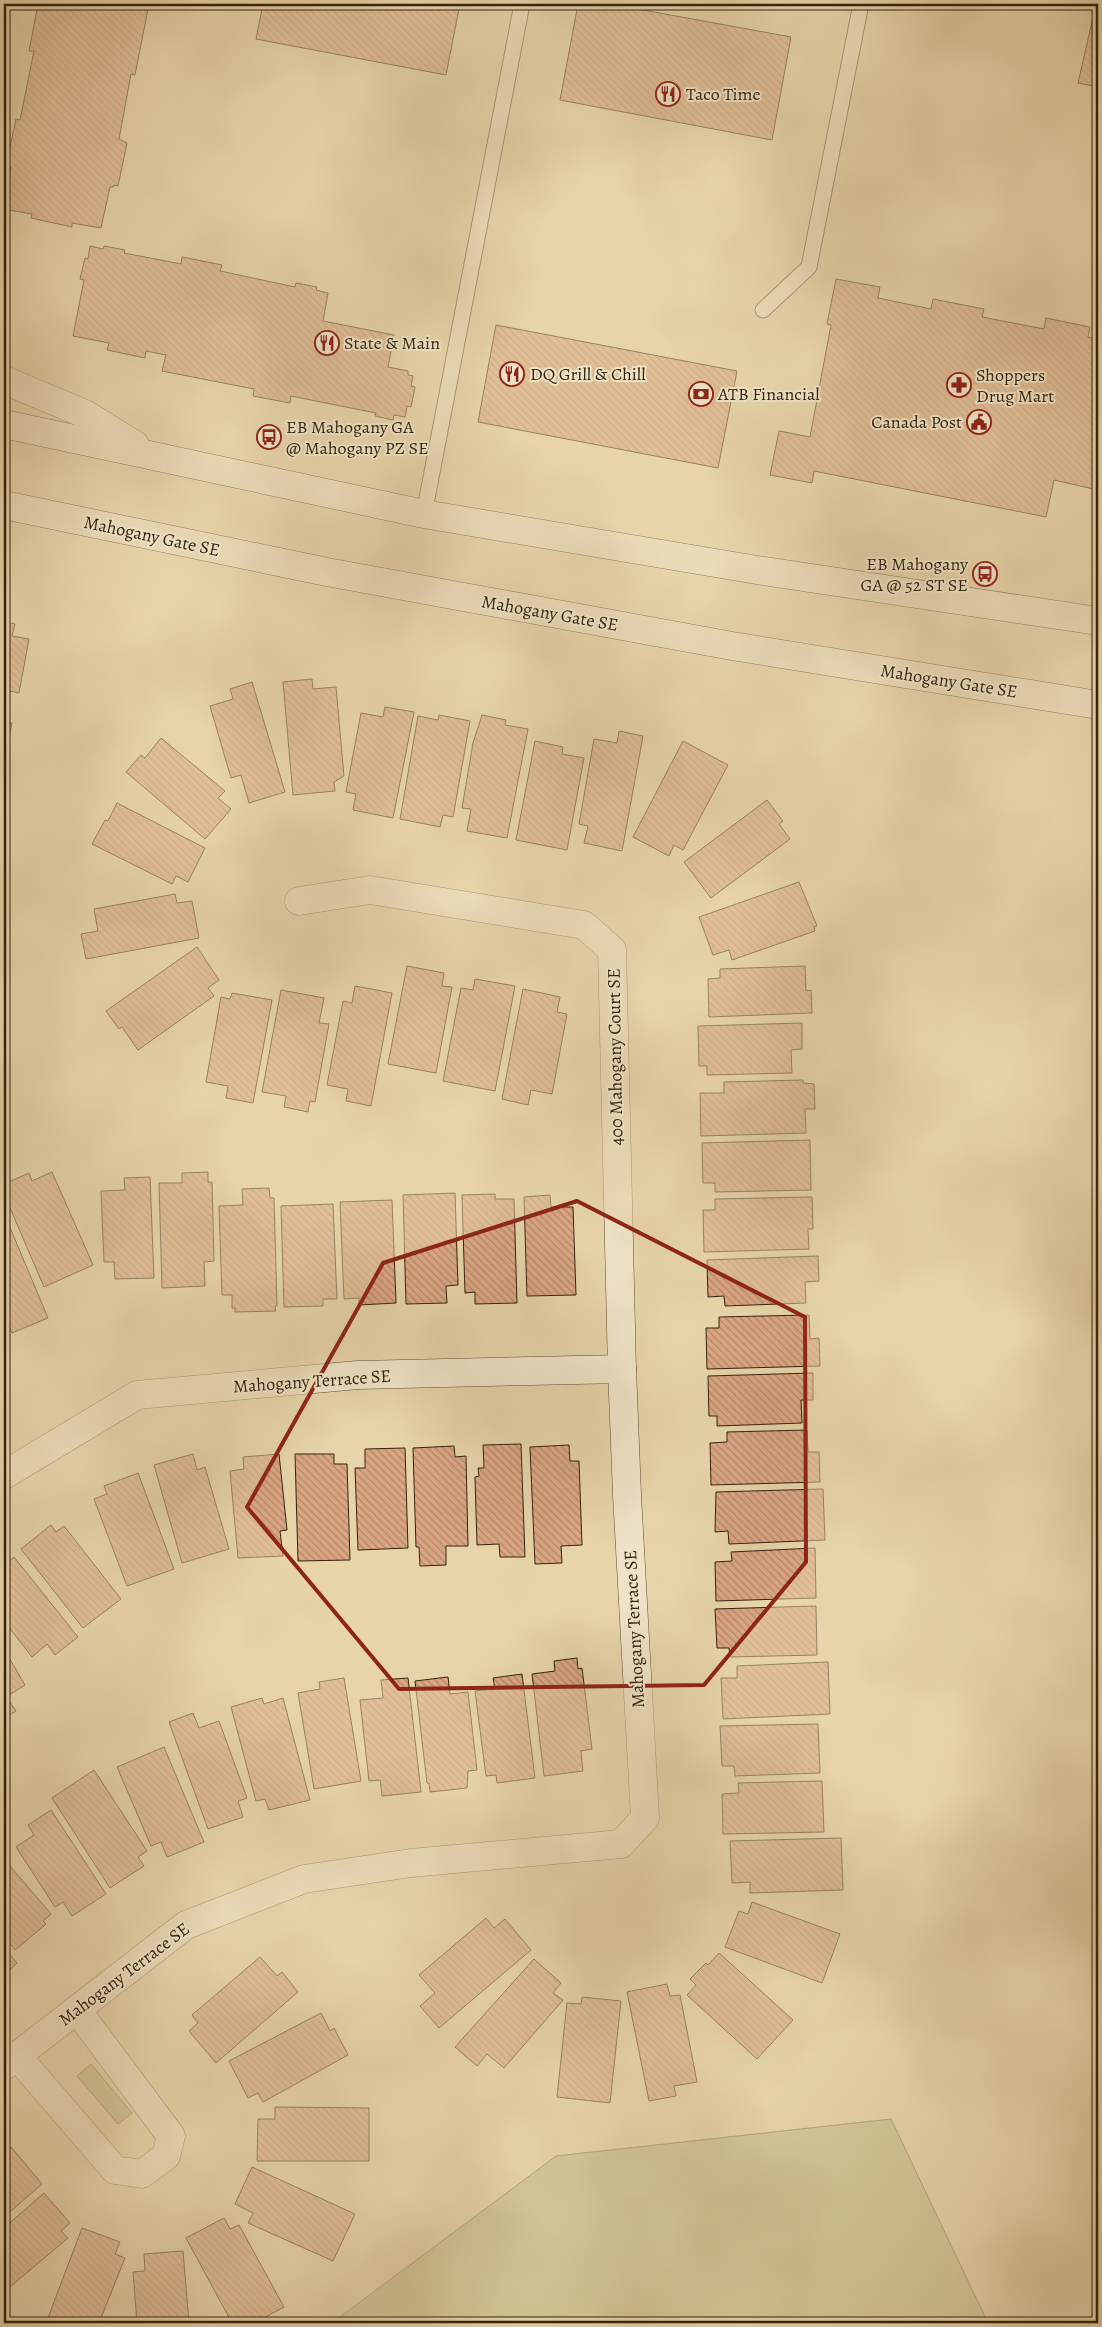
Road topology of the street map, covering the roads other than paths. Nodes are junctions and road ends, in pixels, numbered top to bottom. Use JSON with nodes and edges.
{"nodes":[{"id":1,"x":522,"y":4,"type":"edge"},
{"id":2,"x":861,"y":4,"type":"edge"},
{"id":3,"x":763,"y":310,"type":"dead end"},
{"id":4,"x":4,"y":380,"type":"edge"},
{"id":5,"x":4,"y":424,"type":"edge"},
{"id":6,"x":151,"y":456,"type":"junction"},
{"id":7,"x":4,"y":505,"type":"edge"},
{"id":8,"x":424,"y":514,"type":"junction"},
{"id":9,"x":1098,"y":621,"type":"edge"},
{"id":10,"x":1098,"y":705,"type":"edge"},
{"id":11,"x":299,"y":901,"type":"dead end"},
{"id":12,"x":622,"y":1369,"type":"junction"},
{"id":13,"x":4,"y":1475,"type":"edge"},
{"id":14,"x":77,"y":2010,"type":"junction"},
{"id":15,"x":10,"y":2061,"type":"edge"}],
"edges":[{"from":1,"to":8,"type":"lane"},
{"from":2,"to":3,"type":"lane"},
{"from":4,"to":6,"type":"street"},
{"from":5,"to":6,"type":"street"},
{"from":6,"to":8,"type":"street"},
{"from":7,"to":10,"type":"street","name":"Mahogany Gate SE"},
{"from":8,"to":9,"type":"street"},
{"from":11,"to":12,"type":"street","name":"400 Mahogany Court SE"},
{"from":12,"to":13,"type":"street","name":"Mahogany Terrace SE"},
{"from":12,"to":14,"type":"street","name":"Mahogany Terrace SE"},
{"from":14,"to":15,"type":"street","name":"Mahogany Terrace SE"},
{"from":14,"to":15,"type":"street"}]}
